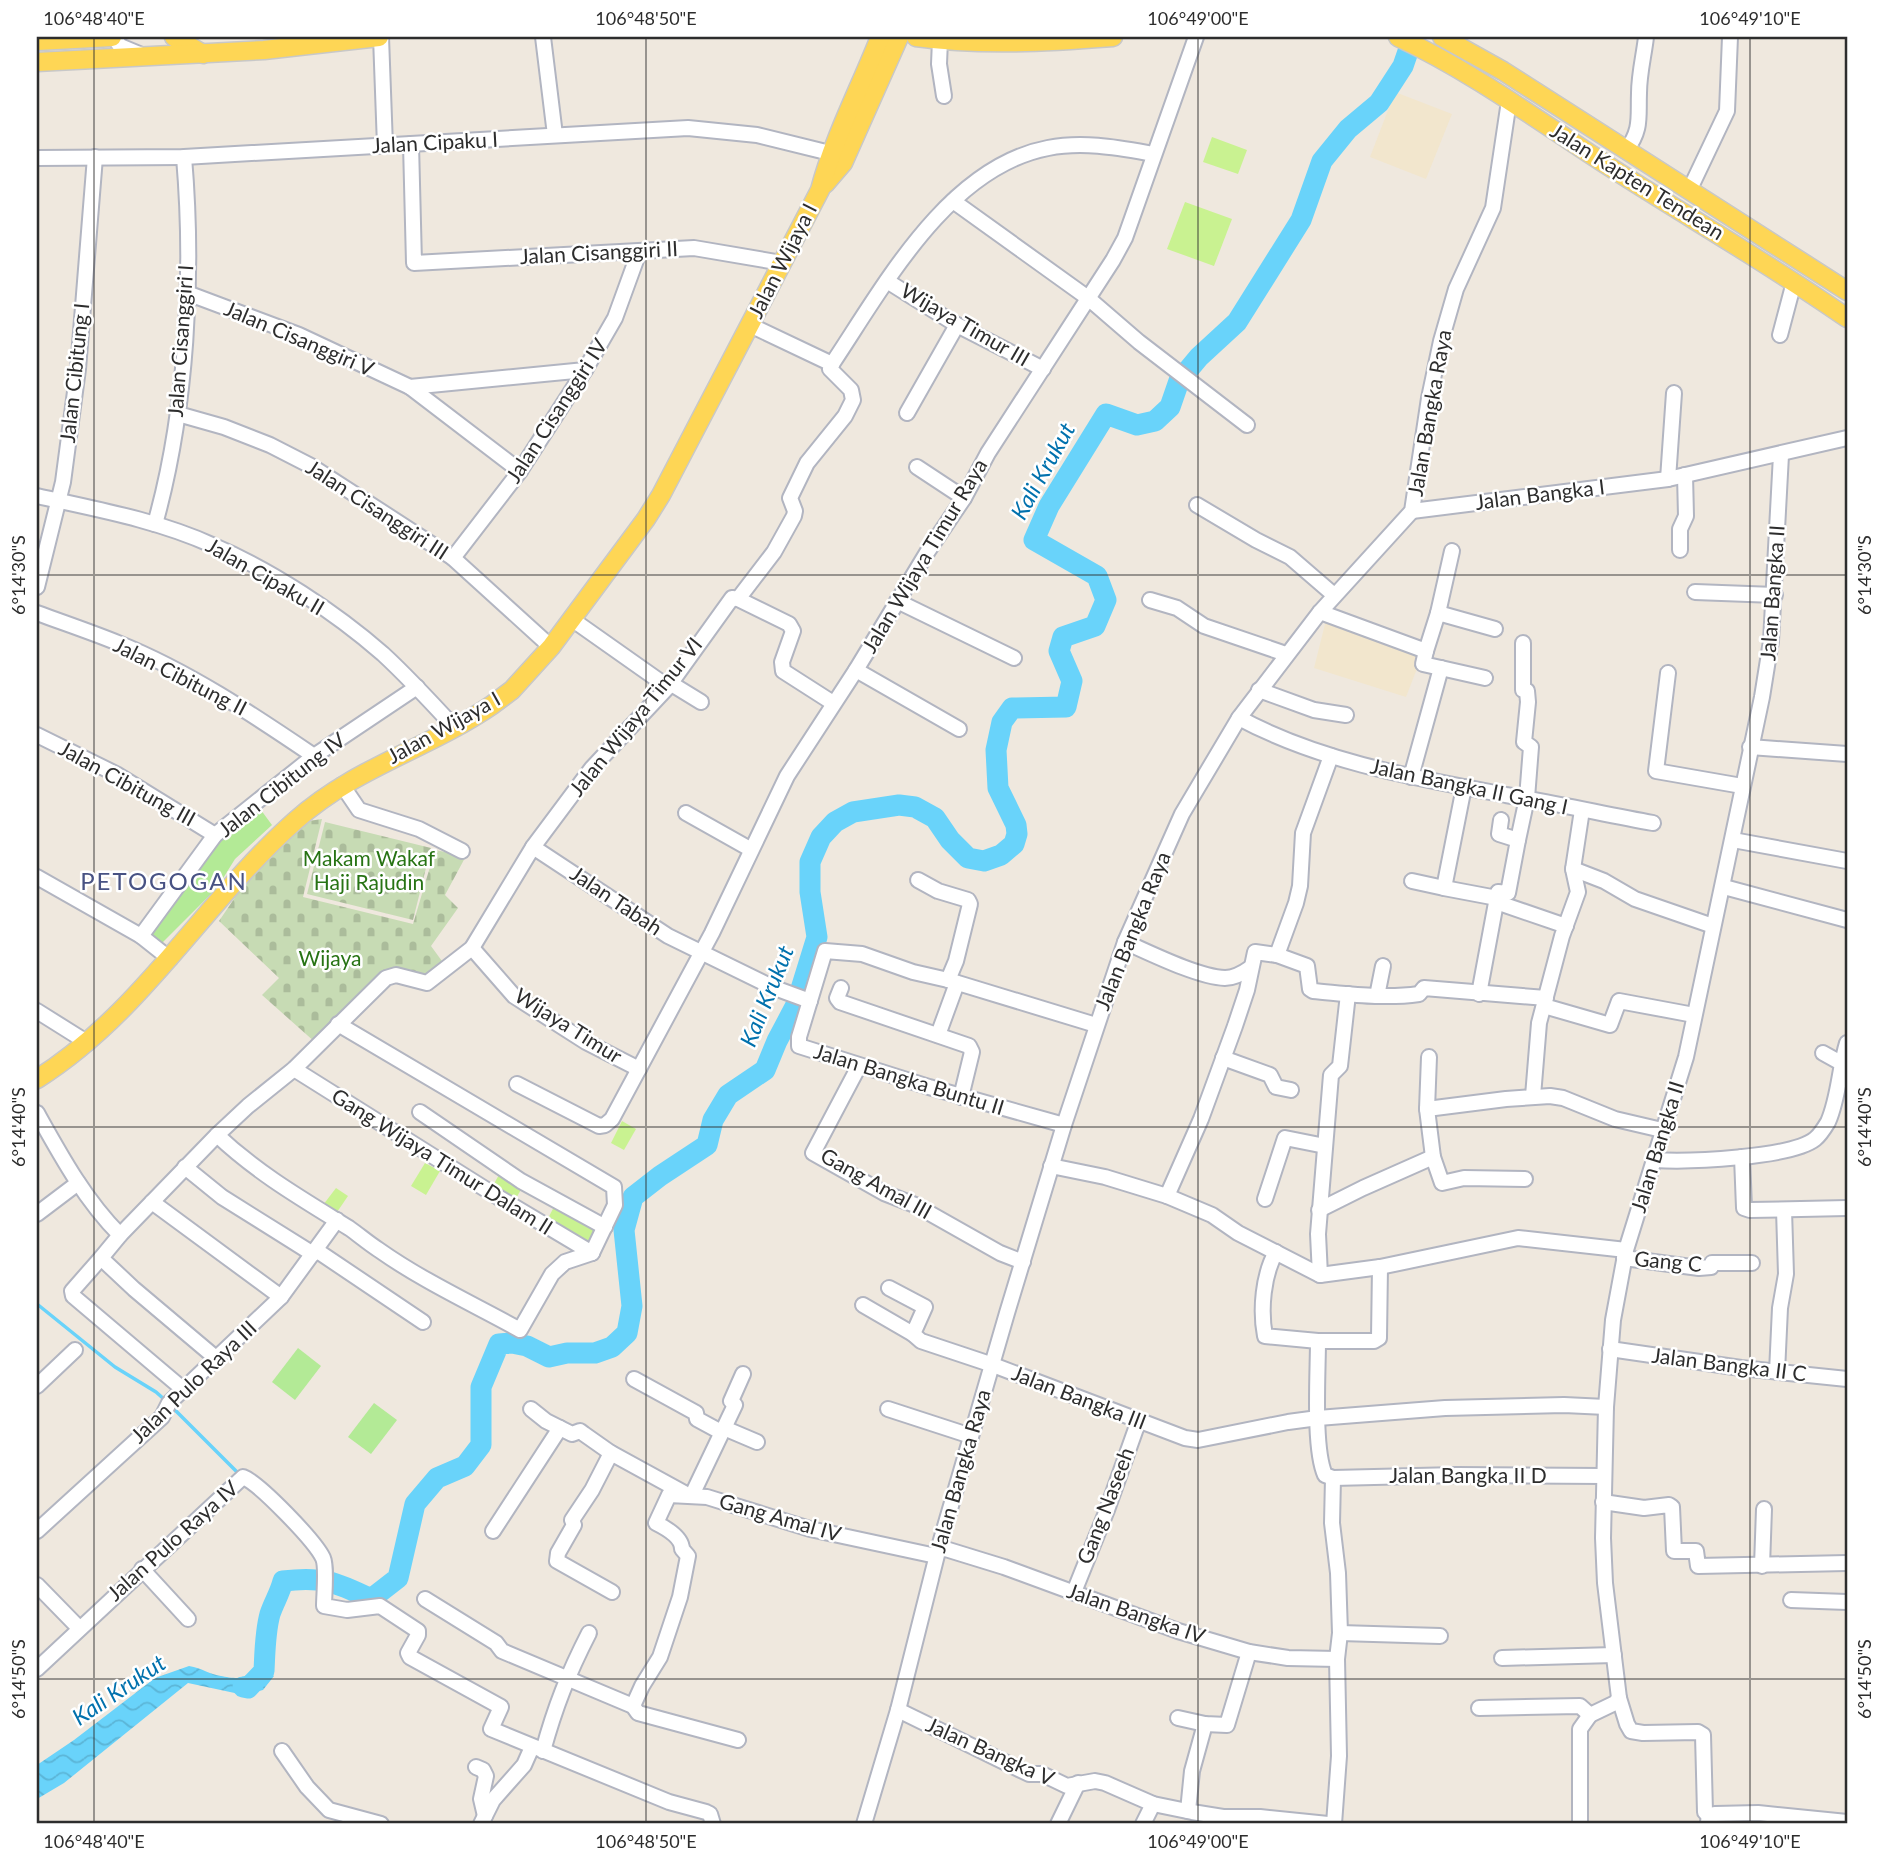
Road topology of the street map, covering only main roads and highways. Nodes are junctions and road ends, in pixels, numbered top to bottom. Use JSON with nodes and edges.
{"nodes":[{"id":1,"x":112,"y":37,"type":"edge"},
{"id":2,"x":380,"y":37,"type":"edge"},
{"id":3,"x":880,"y":37,"type":"edge"},
{"id":4,"x":899,"y":37,"type":"edge"},
{"id":5,"x":916,"y":37,"type":"edge"},
{"id":6,"x":1113,"y":37,"type":"edge"},
{"id":7,"x":1398,"y":37,"type":"edge"},
{"id":8,"x":1442,"y":37,"type":"edge"},
{"id":9,"x":78,"y":38,"type":"junction"},
{"id":10,"x":185,"y":39,"type":"edge"},
{"id":11,"x":37,"y":41,"type":"edge"},
{"id":12,"x":101,"y":54,"type":"junction"},
{"id":13,"x":203,"y":54,"type":"junction"},
{"id":14,"x":170,"y":55,"type":"junction"},
{"id":15,"x":37,"y":62,"type":"edge"},
{"id":16,"x":820,"y":190,"type":"junction"},
{"id":17,"x":1847,"y":291,"type":"edge"},
{"id":18,"x":1847,"y":318,"type":"edge"},
{"id":19,"x":37,"y":1079,"type":"edge"}],
"edges":[{"from":1,"to":9,"type":"main road"},
{"from":1,"to":12,"type":"main road"},
{"from":2,"to":13,"type":"main road"},
{"from":3,"to":16,"type":"main road","name":"Jalan Wijaya I"},
{"from":4,"to":16,"type":"main road","name":"Jalan Wijaya I"},
{"from":5,"to":6,"type":"main road"},
{"from":7,"to":18,"type":"main road","name":"Jalan Kapten Tendean"},
{"from":8,"to":17,"type":"main road","name":"Jalan Kapten Tendean"},
{"from":9,"to":11,"type":"main road"},
{"from":9,"to":12,"type":"main road"},
{"from":10,"to":13,"type":"main road"},
{"from":10,"to":14,"type":"main road"},
{"from":12,"to":14,"type":"main road"},
{"from":12,"to":15,"type":"main road"},
{"from":13,"to":14,"type":"main road"},
{"from":16,"to":19,"type":"main road","name":"Jalan Wijaya I"}]}
